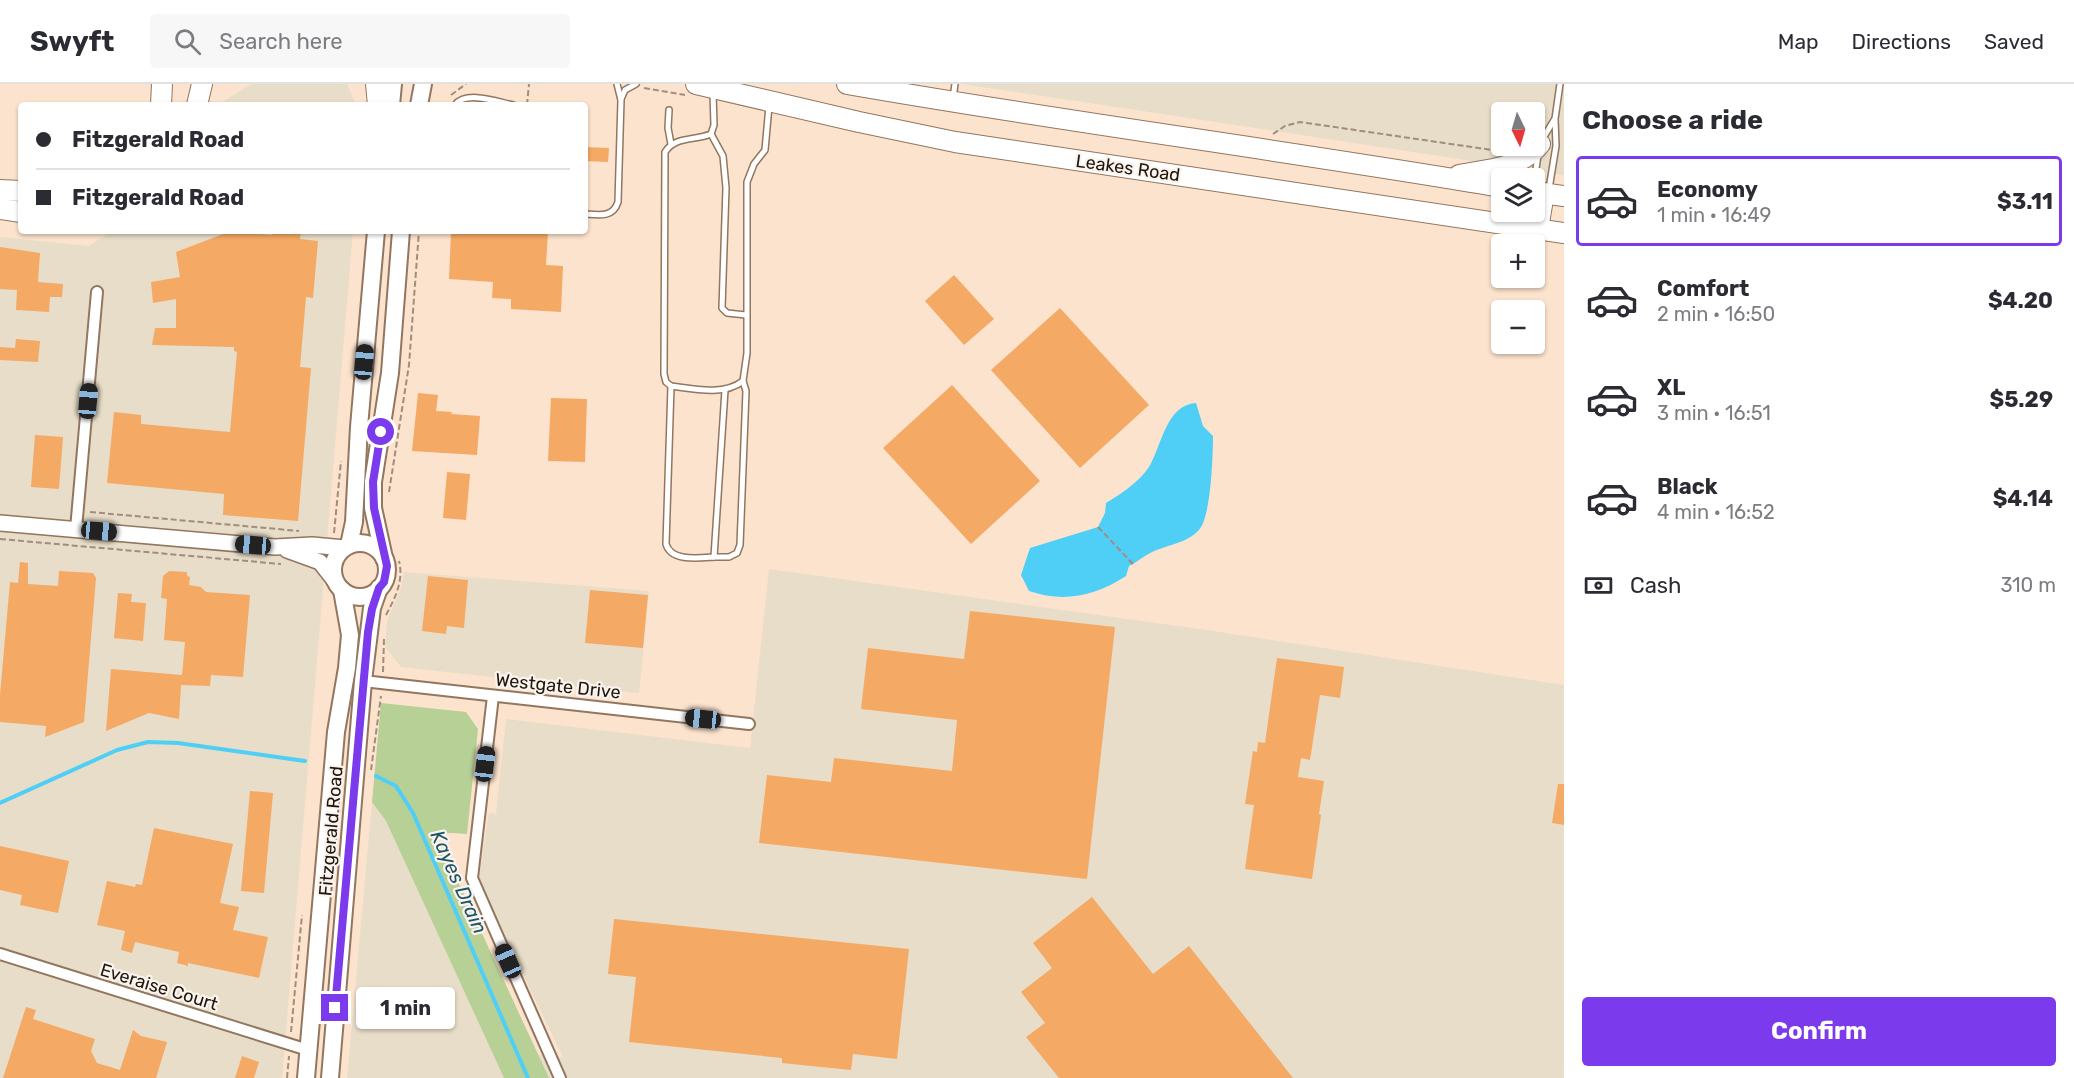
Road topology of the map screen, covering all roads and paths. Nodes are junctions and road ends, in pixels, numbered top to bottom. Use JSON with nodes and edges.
{"nodes":[{"id":1,"x":162,"y":84,"type":"edge"},
{"id":2,"x":376,"y":84,"type":"edge"},
{"id":3,"x":393,"y":84,"type":"edge"},
{"id":4,"x":423,"y":84,"type":"edge"},
{"id":5,"x":529,"y":84,"type":"edge"},
{"id":6,"x":617,"y":84,"type":"edge"},
{"id":7,"x":636,"y":84,"type":"edge"},
{"id":8,"x":847,"y":84,"type":"edge"},
{"id":9,"x":1560,"y":84,"type":"edge"},
{"id":10,"x":705,"y":86,"type":"edge"},
{"id":11,"x":954,"y":93,"type":"edge"},
{"id":12,"x":477,"y":99,"type":"junction"},
{"id":13,"x":621,"y":100,"type":"junction"},
{"id":14,"x":161,"y":102,"type":"edge"},
{"id":15,"x":378,"y":102,"type":"edge"},
{"id":16,"x":391,"y":102,"type":"edge"},
{"id":17,"x":420,"y":102,"type":"edge"},
{"id":18,"x":459,"y":102,"type":"edge"},
{"id":19,"x":471,"y":102,"type":"edge"},
{"id":20,"x":495,"y":102,"type":"edge"},
{"id":21,"x":527,"y":102,"type":"edge"},
{"id":22,"x":769,"y":102,"type":"junction"},
{"id":23,"x":669,"y":110,"type":"dead end"},
{"id":24,"x":1555,"y":119,"type":"junction"},
{"id":25,"x":711,"y":134,"type":"junction"},
{"id":26,"x":1545,"y":136,"type":"edge"},
{"id":27,"x":1268,"y":137,"type":"dead end"},
{"id":28,"x":671,"y":144,"type":"junction"},
{"id":29,"x":1527,"y":156,"type":"edge"},
{"id":30,"x":1511,"y":164,"type":"junction"},
{"id":31,"x":1445,"y":177,"type":"junction"},
{"id":32,"x":1491,"y":185,"type":"edge"},
{"id":33,"x":1545,"y":188,"type":"edge"},
{"id":34,"x":0,"y":190,"type":"edge"},
{"id":35,"x":1545,"y":190,"type":"edge"},
{"id":36,"x":18,"y":191,"type":"edge"},
{"id":37,"x":1564,"y":196,"type":"edge"},
{"id":38,"x":0,"y":209,"type":"edge"},
{"id":39,"x":18,"y":212,"type":"edge"},
{"id":40,"x":588,"y":214,"type":"edge"},
{"id":41,"x":1538,"y":222,"type":"edge"},
{"id":42,"x":1538,"y":229,"type":"junction"},
{"id":43,"x":1564,"y":233,"type":"edge"},
{"id":44,"x":376,"y":234,"type":"edge"},
{"id":45,"x":401,"y":234,"type":"edge"},
{"id":46,"x":97,"y":292,"type":"dead end"},
{"id":47,"x":746,"y":315,"type":"junction"},
{"id":48,"x":743,"y":381,"type":"junction"},
{"id":49,"x":671,"y":386,"type":"junction"},
{"id":50,"x":725,"y":390,"type":"junction"},
{"id":51,"x":341,"y":461,"type":"dead end"},
{"id":52,"x":78,"y":511,"type":"junction"},
{"id":53,"x":0,"y":523,"type":"edge"},
{"id":54,"x":1098,"y":527,"type":"dead end"},
{"id":55,"x":76,"y":529,"type":"junction"},
{"id":56,"x":303,"y":531,"type":"dead end"},
{"id":57,"x":325,"y":533,"type":"dead end"},
{"id":58,"x":0,"y":539,"type":"edge"},
{"id":59,"x":275,"y":547,"type":"junction"},
{"id":60,"x":347,"y":547,"type":"junction"},
{"id":61,"x":714,"y":557,"type":"junction"},
{"id":62,"x":384,"y":558,"type":"junction"},
{"id":63,"x":291,"y":564,"type":"dead end"},
{"id":64,"x":1133,"y":564,"type":"dead end"},
{"id":65,"x":340,"y":587,"type":"junction"},
{"id":66,"x":379,"y":588,"type":"junction"},
{"id":67,"x":363,"y":681,"type":"junction"},
{"id":68,"x":493,"y":696,"type":"junction"},
{"id":69,"x":749,"y":724,"type":"dead end"},
{"id":70,"x":302,"y":915,"type":"dead end"},
{"id":71,"x":0,"y":954,"type":"edge"},
{"id":72,"x":290,"y":1045,"type":"junction"},
{"id":73,"x":308,"y":1050,"type":"junction"},
{"id":74,"x":287,"y":1078,"type":"edge"},
{"id":75,"x":306,"y":1078,"type":"edge"},
{"id":76,"x":330,"y":1078,"type":"edge"},
{"id":77,"x":560,"y":1078,"type":"edge"}],
"edges":[{"from":1,"to":14,"type":"highway"},
{"from":2,"to":15,"type":"highway"},
{"from":3,"to":16,"type":"main road"},
{"from":4,"to":17,"type":"main road"},
{"from":5,"to":21,"type":"path"},
{"from":6,"to":13,"type":"lane"},
{"from":7,"to":13,"type":"lane"},
{"from":8,"to":11,"type":"highway"},
{"from":9,"to":24,"type":"lane"},
{"from":10,"to":22,"type":"highway","name":"Leakes Road"},
{"from":10,"to":25,"type":"lane"},
{"from":11,"to":31,"type":"highway"},
{"from":12,"to":18,"type":"lane"},
{"from":12,"to":19,"type":"lane"},
{"from":12,"to":20,"type":"lane"},
{"from":13,"to":40,"type":"lane"},
{"from":22,"to":42,"type":"highway","name":"Leakes Road"},
{"from":22,"to":47,"type":"lane"},
{"from":23,"to":28,"type":"lane"},
{"from":24,"to":26,"type":"lane"},
{"from":24,"to":33,"type":"lane"},
{"from":25,"to":28,"type":"lane"},
{"from":25,"to":47,"type":"lane"},
{"from":27,"to":30,"type":"path"},
{"from":28,"to":49,"type":"lane"},
{"from":29,"to":30,"type":"highway"},
{"from":30,"to":31,"type":"highway"},
{"from":31,"to":32,"type":"highway"},
{"from":34,"to":36,"type":"highway"},
{"from":35,"to":37,"type":"highway"},
{"from":38,"to":39,"type":"highway"},
{"from":41,"to":42,"type":"highway"},
{"from":42,"to":43,"type":"highway","name":"Leakes Road"},
{"from":44,"to":60,"type":"main road"},
{"from":45,"to":62,"type":"main road"},
{"from":46,"to":52,"type":"street"},
{"from":47,"to":48,"type":"lane"},
{"from":48,"to":50,"type":"lane"},
{"from":48,"to":61,"type":"lane"},
{"from":49,"to":50,"type":"lane"},
{"from":49,"to":61,"type":"lane"},
{"from":50,"to":61,"type":"lane"},
{"from":51,"to":57,"type":"path"},
{"from":52,"to":55,"type":"street"},
{"from":52,"to":56,"type":"path"},
{"from":53,"to":55,"type":"street"},
{"from":54,"to":64,"type":"path"},
{"from":55,"to":59,"type":"street"},
{"from":58,"to":63,"type":"path"},
{"from":59,"to":60,"type":"street"},
{"from":59,"to":65,"type":"street"},
{"from":60,"to":62,"type":"main road"},
{"from":60,"to":65,"type":"main road"},
{"from":62,"to":66,"type":"main road"},
{"from":65,"to":66,"type":"main road"},
{"from":65,"to":73,"type":"main road","name":"Fitzgerald Road"},
{"from":66,"to":67,"type":"main road","name":"Fitzgerald Road"},
{"from":67,"to":68,"type":"street","name":"Westgate Drive"},
{"from":67,"to":76,"type":"main road","name":"Fitzgerald Road"},
{"from":68,"to":69,"type":"street","name":"Westgate Drive"},
{"from":68,"to":77,"type":"street"},
{"from":70,"to":72,"type":"path"},
{"from":71,"to":72,"type":"street","name":"Everaise Court"},
{"from":72,"to":73,"type":"street","name":"Everaise Court"},
{"from":72,"to":74,"type":"path"},
{"from":73,"to":75,"type":"main road","name":"Fitzgerald Road"}]}
